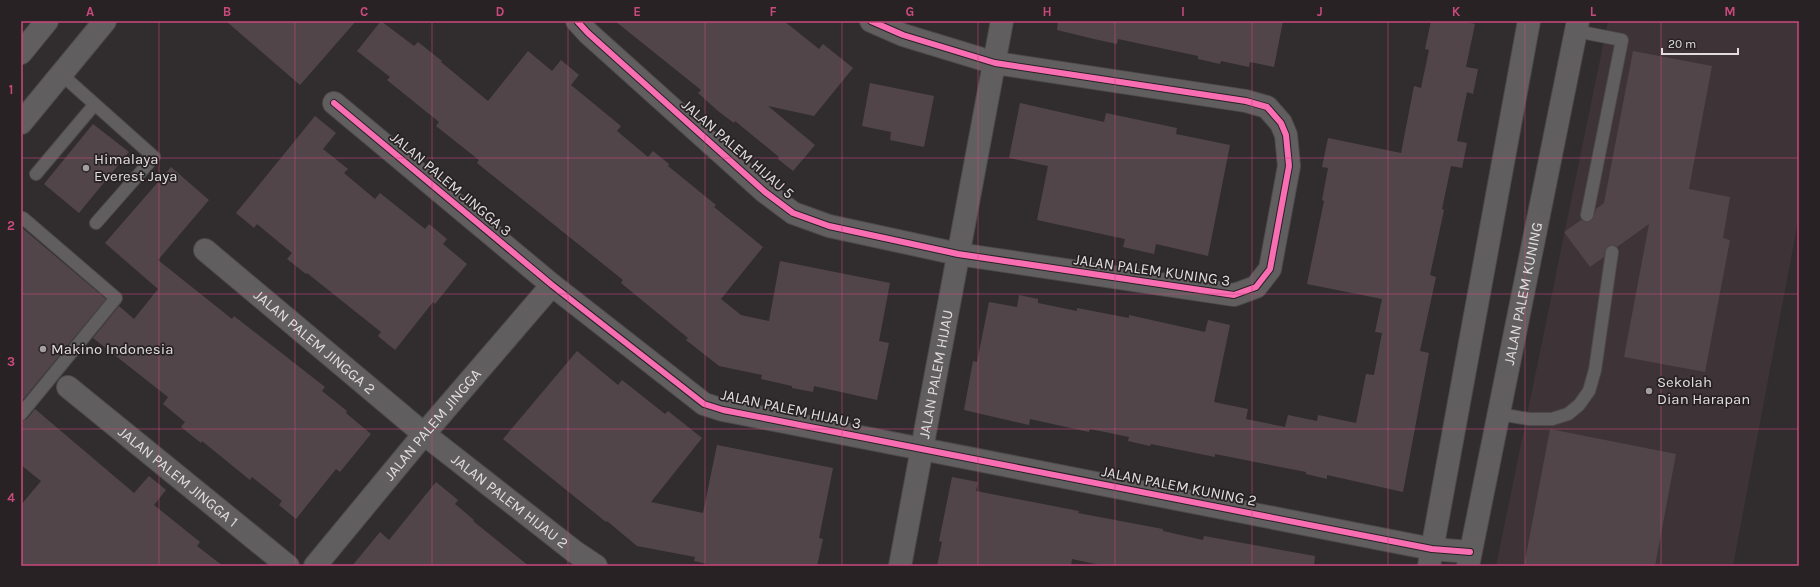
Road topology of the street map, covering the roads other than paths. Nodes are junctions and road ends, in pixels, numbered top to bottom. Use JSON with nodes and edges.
{"nodes":[{"id":1,"x":47,"y":21,"type":"edge"},
{"id":2,"x":105,"y":21,"type":"edge"},
{"id":3,"x":577,"y":21,"type":"edge"},
{"id":4,"x":871,"y":21,"type":"edge"},
{"id":5,"x":1002,"y":21,"type":"edge"},
{"id":6,"x":1529,"y":21,"type":"edge"},
{"id":7,"x":1577,"y":26,"type":"edge"},
{"id":8,"x":21,"y":53,"type":"edge"},
{"id":9,"x":995,"y":63,"type":"junction"},
{"id":10,"x":62,"y":74,"type":"junction"},
{"id":11,"x":334,"y":103,"type":"dead end"},
{"id":12,"x":95,"y":104,"type":"junction"},
{"id":13,"x":21,"y":123,"type":"edge"},
{"id":14,"x":36,"y":174,"type":"dead end"},
{"id":15,"x":1587,"y":215,"type":"dead end"},
{"id":16,"x":22,"y":218,"type":"edge"},
{"id":17,"x":96,"y":224,"type":"dead end"},
{"id":18,"x":205,"y":250,"type":"dead end"},
{"id":19,"x":1612,"y":252,"type":"dead end"},
{"id":20,"x":958,"y":254,"type":"junction"},
{"id":21,"x":552,"y":285,"type":"junction"},
{"id":22,"x":68,"y":387,"type":"dead end"},
{"id":23,"x":21,"y":414,"type":"edge"},
{"id":24,"x":1499,"y":414,"type":"junction"},
{"id":25,"x":424,"y":434,"type":"junction"},
{"id":26,"x":922,"y":449,"type":"junction"},
{"id":27,"x":1431,"y":557,"type":"edge"},
{"id":28,"x":1469,"y":559,"type":"edge"},
{"id":29,"x":288,"y":566,"type":"edge"},
{"id":30,"x":315,"y":566,"type":"edge"},
{"id":31,"x":596,"y":566,"type":"edge"},
{"id":32,"x":900,"y":566,"type":"edge"}],
"edges":[{"from":1,"to":8,"type":"street"},
{"from":2,"to":10,"type":"street"},
{"from":3,"to":20,"type":"street","name":"JALAN PALEM HIJAU 5"},
{"from":4,"to":9,"type":"street"},
{"from":5,"to":9,"type":"street","name":"JALAN PALEM HIJAU"},
{"from":6,"to":27,"type":"street"},
{"from":7,"to":15,"type":"lane"},
{"from":7,"to":24,"type":"street","name":"JALAN PALEM KUNING"},
{"from":9,"to":20,"type":"street","name":"JALAN PALEM HIJAU"},
{"from":9,"to":20,"type":"street","name":"JALAN PALEM KUNING 3"},
{"from":10,"to":12,"type":"lane"},
{"from":10,"to":13,"type":"street"},
{"from":11,"to":21,"type":"street","name":"JALAN PALEM JINGGA 3"},
{"from":12,"to":14,"type":"lane"},
{"from":12,"to":17,"type":"lane"},
{"from":16,"to":23,"type":"lane"},
{"from":18,"to":25,"type":"street","name":"JALAN PALEM JINGGA 2"},
{"from":19,"to":24,"type":"lane"},
{"from":20,"to":26,"type":"street","name":"JALAN PALEM HIJAU"},
{"from":21,"to":25,"type":"street","name":"JALAN PALEM JINGGA"},
{"from":21,"to":26,"type":"street","name":"JALAN PALEM HIJAU 3"},
{"from":22,"to":29,"type":"street","name":"JALAN PALEM JINGGA 1"},
{"from":24,"to":28,"type":"street","name":"JALAN PALEM KUNING"},
{"from":25,"to":30,"type":"street","name":"JALAN PALEM JINGGA"},
{"from":25,"to":31,"type":"street","name":"JALAN PALEM HIJAU 2"},
{"from":26,"to":27,"type":"street","name":"JALAN PALEM KUNING 2"},
{"from":26,"to":32,"type":"street","name":"JALAN PALEM HIJAU"},
{"from":27,"to":28,"type":"street","name":"JALAN PALEM KUNING 2"}]}
